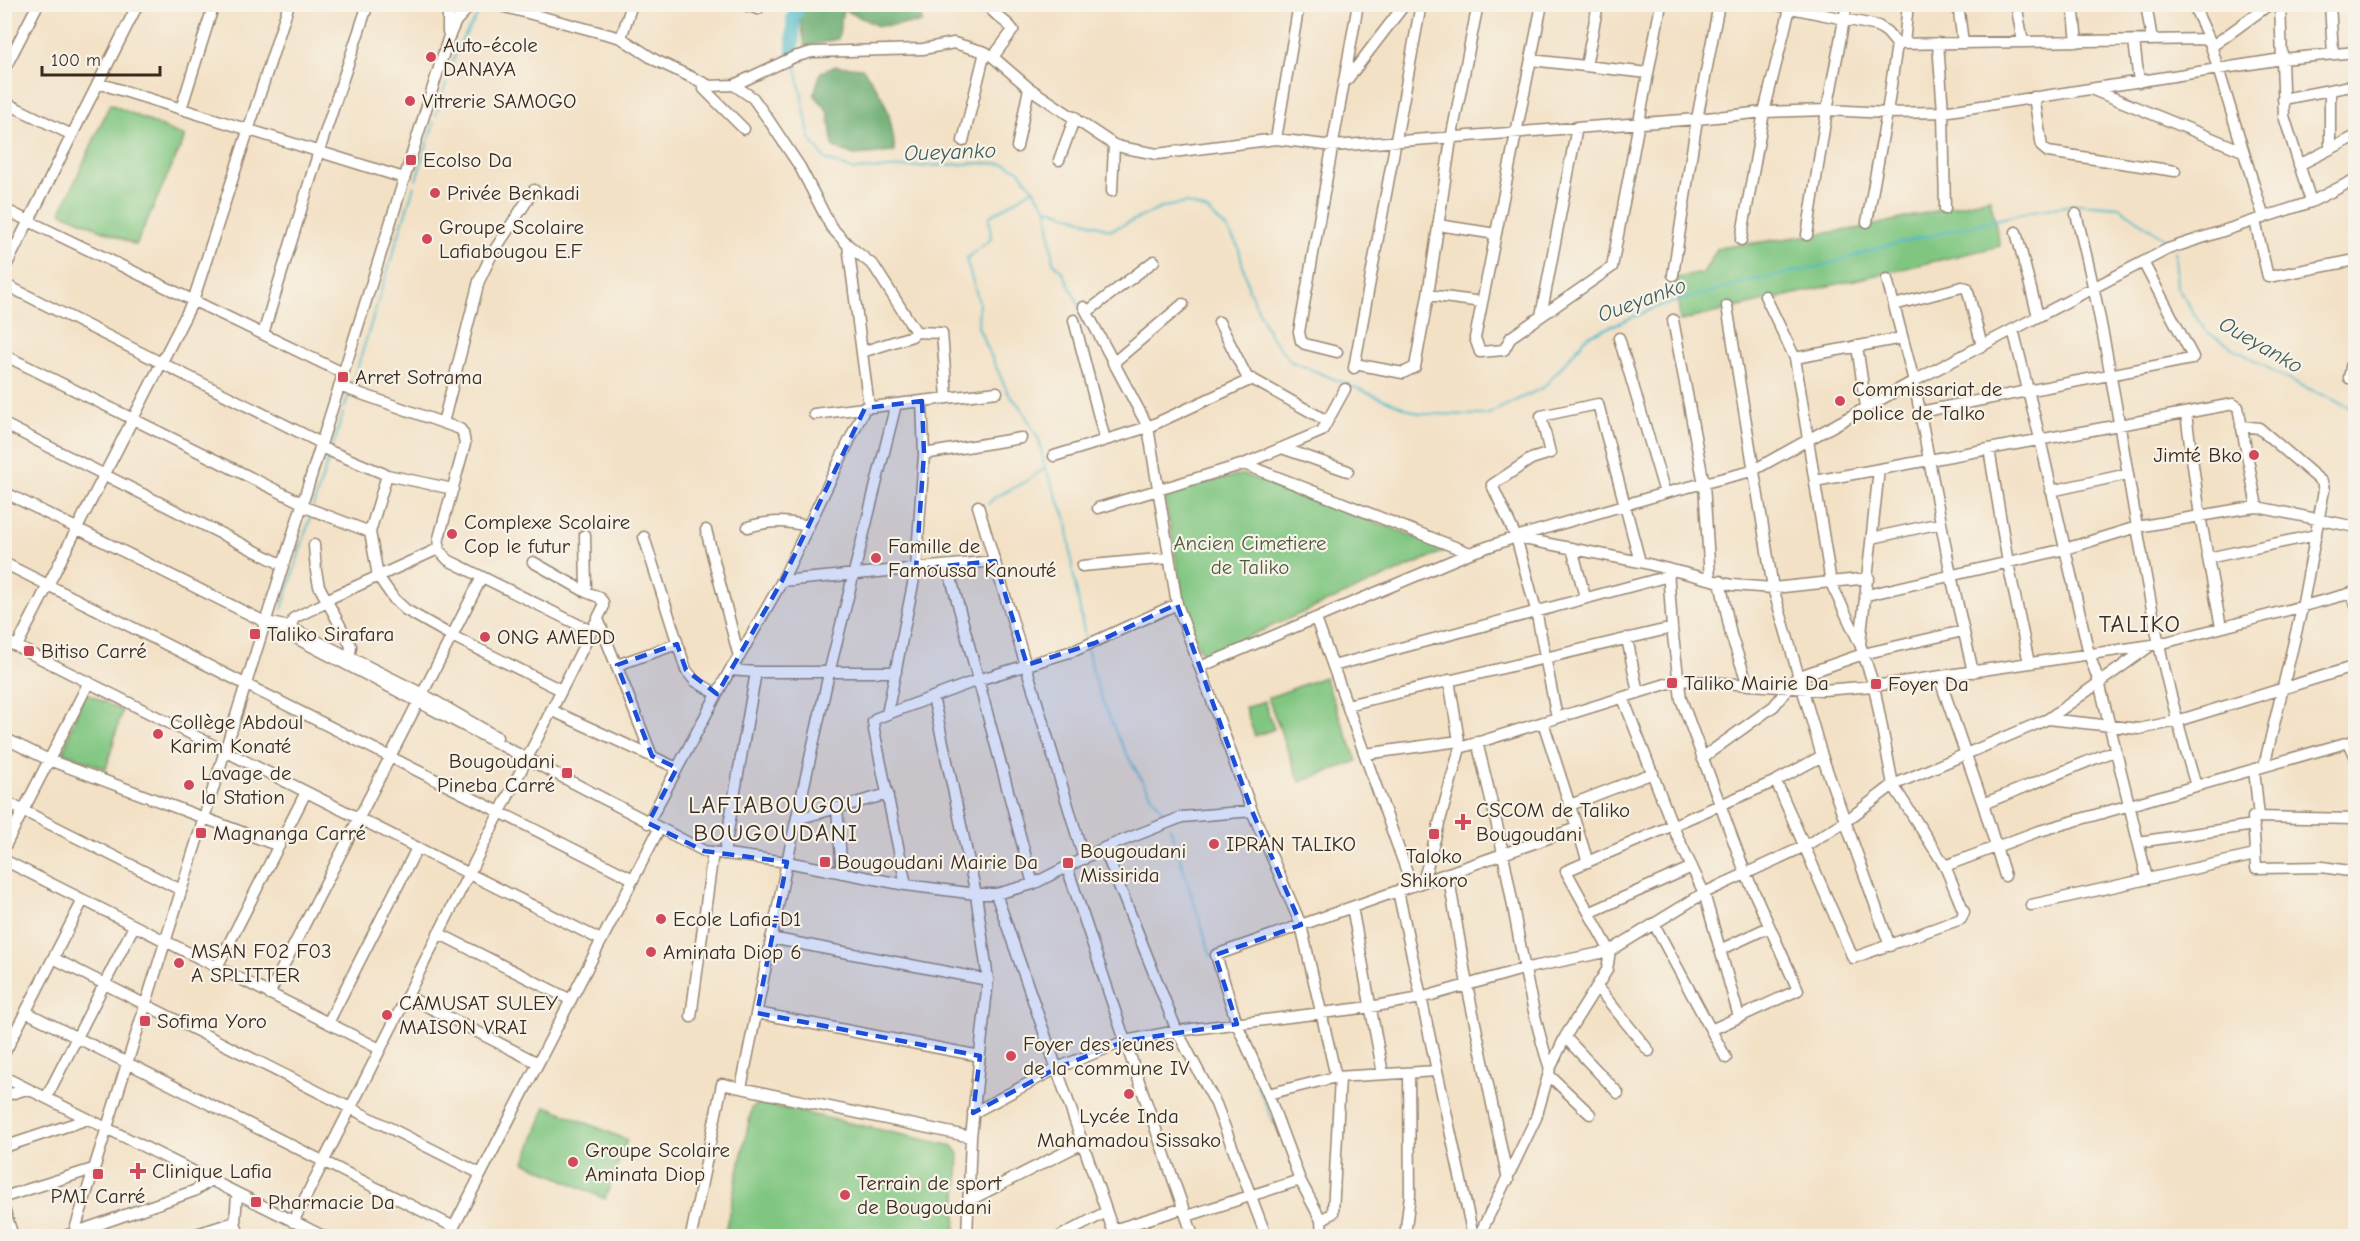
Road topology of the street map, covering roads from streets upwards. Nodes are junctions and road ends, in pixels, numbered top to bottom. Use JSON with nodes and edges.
{"nodes":[{"id":1,"x":38,"y":4,"type":"edge"},
{"id":2,"x":138,"y":4,"type":"edge"},
{"id":3,"x":214,"y":4,"type":"edge"},
{"id":4,"x":289,"y":4,"type":"edge"},
{"id":5,"x":368,"y":4,"type":"edge"},
{"id":6,"x":495,"y":4,"type":"edge"},
{"id":7,"x":632,"y":4,"type":"edge"},
{"id":8,"x":741,"y":4,"type":"edge"},
{"id":9,"x":987,"y":4,"type":"edge"},
{"id":10,"x":1299,"y":4,"type":"edge"},
{"id":11,"x":1358,"y":4,"type":"edge"},
{"id":12,"x":1406,"y":4,"type":"edge"},
{"id":13,"x":1422,"y":4,"type":"edge"},
{"id":14,"x":1478,"y":4,"type":"edge"},
{"id":15,"x":1542,"y":4,"type":"edge"},
{"id":16,"x":1598,"y":4,"type":"edge"},
{"id":17,"x":1661,"y":4,"type":"edge"},
{"id":18,"x":1719,"y":4,"type":"edge"},
{"id":19,"x":1773,"y":4,"type":"edge"},
{"id":20,"x":1847,"y":4,"type":"edge"},
{"id":21,"x":1908,"y":4,"type":"edge"},
{"id":22,"x":1958,"y":4,"type":"edge"},
{"id":23,"x":2016,"y":4,"type":"edge"},
{"id":24,"x":2073,"y":4,"type":"edge"},
{"id":25,"x":2146,"y":4,"type":"edge"},
{"id":26,"x":2193,"y":4,"type":"edge"},
{"id":27,"x":2270,"y":4,"type":"edge"},
{"id":28,"x":2280,"y":4,"type":"edge"},
{"id":29,"x":2330,"y":4,"type":"edge"},
{"id":30,"x":448,"y":5,"type":"edge"},
{"id":31,"x":470,"y":7,"type":"edge"},
{"id":32,"x":1790,"y":8,"type":"junction"},
{"id":33,"x":758,"y":9,"type":"dead end"},
{"id":34,"x":1845,"y":20,"type":"junction"},
{"id":35,"x":621,"y":38,"type":"junction"},
{"id":36,"x":448,"y":39,"type":"junction"},
{"id":37,"x":2152,"y":40,"type":"junction"},
{"id":38,"x":2134,"y":41,"type":"junction"},
{"id":39,"x":2023,"y":42,"type":"junction"},
{"id":40,"x":2077,"y":42,"type":"junction"},
{"id":41,"x":1938,"y":43,"type":"junction"},
{"id":42,"x":1963,"y":43,"type":"junction"},
{"id":43,"x":2210,"y":43,"type":"junction"},
{"id":44,"x":1901,"y":44,"type":"junction"},
{"id":45,"x":2355,"y":52,"type":"edge"},
{"id":46,"x":2332,"y":54,"type":"junction"},
{"id":47,"x":989,"y":55,"type":"junction"},
{"id":48,"x":2282,"y":59,"type":"junction"},
{"id":49,"x":1531,"y":60,"type":"junction"},
{"id":50,"x":1586,"y":66,"type":"junction"},
{"id":51,"x":2218,"y":69,"type":"junction"},
{"id":52,"x":4,"y":70,"type":"edge"},
{"id":53,"x":1648,"y":73,"type":"junction"},
{"id":54,"x":702,"y":82,"type":"junction"},
{"id":55,"x":2139,"y":82,"type":"junction"},
{"id":56,"x":98,"y":83,"type":"junction"},
{"id":57,"x":1344,"y":83,"type":"junction"},
{"id":58,"x":734,"y":85,"type":"junction"},
{"id":59,"x":2355,"y":85,"type":"edge"},
{"id":60,"x":1029,"y":88,"type":"junction"},
{"id":61,"x":2091,"y":89,"type":"junction"},
{"id":62,"x":2330,"y":90,"type":"junction"},
{"id":63,"x":2034,"y":97,"type":"junction"},
{"id":64,"x":2283,"y":99,"type":"junction"},
{"id":65,"x":4,"y":102,"type":"edge"},
{"id":66,"x":181,"y":109,"type":"junction"},
{"id":67,"x":1827,"y":110,"type":"junction"},
{"id":68,"x":1764,"y":112,"type":"junction"},
{"id":69,"x":1943,"y":112,"type":"junction"},
{"id":70,"x":1887,"y":113,"type":"junction"},
{"id":71,"x":1075,"y":117,"type":"junction"},
{"id":72,"x":1697,"y":119,"type":"junction"},
{"id":73,"x":1639,"y":123,"type":"junction"},
{"id":74,"x":1577,"y":127,"type":"junction"},
{"id":75,"x":744,"y":129,"type":"dead end"},
{"id":76,"x":249,"y":130,"type":"junction"},
{"id":77,"x":1516,"y":132,"type":"junction"},
{"id":78,"x":72,"y":135,"type":"junction"},
{"id":79,"x":2355,"y":136,"type":"edge"},
{"id":80,"x":1276,"y":139,"type":"junction"},
{"id":81,"x":1451,"y":139,"type":"junction"},
{"id":82,"x":963,"y":141,"type":"dead end"},
{"id":83,"x":1396,"y":142,"type":"junction"},
{"id":84,"x":1113,"y":145,"type":"junction"},
{"id":85,"x":1333,"y":146,"type":"junction"},
{"id":86,"x":1017,"y":147,"type":"dead end"},
{"id":87,"x":2330,"y":149,"type":"junction"},
{"id":88,"x":319,"y":151,"type":"junction"},
{"id":89,"x":2243,"y":151,"type":"junction"},
{"id":90,"x":1059,"y":160,"type":"dead end"},
{"id":91,"x":2299,"y":165,"type":"junction"},
{"id":92,"x":2175,"y":171,"type":"dead end"},
{"id":93,"x":404,"y":178,"type":"junction"},
{"id":94,"x":2355,"y":179,"type":"edge"},
{"id":95,"x":534,"y":189,"type":"dead end"},
{"id":96,"x":1112,"y":191,"type":"dead end"},
{"id":97,"x":2311,"y":202,"type":"junction"},
{"id":98,"x":4,"y":209,"type":"edge"},
{"id":99,"x":1945,"y":209,"type":"dead end"},
{"id":100,"x":2076,"y":214,"type":"dead end"},
{"id":101,"x":2259,"y":220,"type":"junction"},
{"id":102,"x":28,"y":222,"type":"junction"},
{"id":103,"x":1867,"y":222,"type":"dead end"},
{"id":104,"x":1438,"y":225,"type":"junction"},
{"id":105,"x":2016,"y":232,"type":"dead end"},
{"id":106,"x":1496,"y":234,"type":"junction"},
{"id":107,"x":1807,"y":235,"type":"dead end"},
{"id":108,"x":1741,"y":240,"type":"dead end"},
{"id":109,"x":848,"y":245,"type":"junction"},
{"id":110,"x":2355,"y":260,"type":"edge"},
{"id":111,"x":1154,"y":261,"type":"dead end"},
{"id":112,"x":2143,"y":262,"type":"junction"},
{"id":113,"x":4,"y":270,"type":"edge"},
{"id":114,"x":1673,"y":275,"type":"dead end"},
{"id":115,"x":1887,"y":279,"type":"dead end"},
{"id":116,"x":4,"y":284,"type":"edge"},
{"id":117,"x":2095,"y":286,"type":"junction"},
{"id":118,"x":1428,"y":295,"type":"junction"},
{"id":119,"x":1765,"y":296,"type":"dead end"},
{"id":120,"x":193,"y":301,"type":"junction"},
{"id":121,"x":1482,"y":302,"type":"junction"},
{"id":122,"x":1183,"y":304,"type":"dead end"},
{"id":123,"x":1894,"y":305,"type":"junction"},
{"id":124,"x":1727,"y":306,"type":"dead end"},
{"id":125,"x":1541,"y":316,"type":"junction"},
{"id":126,"x":2038,"y":316,"type":"junction"},
{"id":127,"x":1074,"y":320,"type":"dead end"},
{"id":128,"x":1673,"y":320,"type":"dead end"},
{"id":129,"x":1219,"y":322,"type":"dead end"},
{"id":130,"x":2013,"y":329,"type":"junction"},
{"id":131,"x":916,"y":332,"type":"junction"},
{"id":132,"x":263,"y":334,"type":"junction"},
{"id":133,"x":1619,"y":338,"type":"dead end"},
{"id":134,"x":1902,"y":338,"type":"junction"},
{"id":135,"x":2355,"y":340,"type":"edge"},
{"id":136,"x":1857,"y":346,"type":"junction"},
{"id":137,"x":1982,"y":346,"type":"junction"},
{"id":138,"x":862,"y":352,"type":"junction"},
{"id":139,"x":1337,"y":352,"type":"dead end"},
{"id":140,"x":4,"y":356,"type":"edge"},
{"id":141,"x":1795,"y":358,"type":"junction"},
{"id":142,"x":162,"y":363,"type":"junction"},
{"id":143,"x":1113,"y":363,"type":"junction"},
{"id":144,"x":343,"y":373,"type":"junction"},
{"id":145,"x":2111,"y":375,"type":"junction"},
{"id":146,"x":2349,"y":378,"type":"dead end"},
{"id":147,"x":1249,"y":381,"type":"junction"},
{"id":148,"x":1914,"y":381,"type":"junction"},
{"id":149,"x":339,"y":386,"type":"junction"},
{"id":150,"x":1345,"y":389,"type":"dead end"},
{"id":151,"x":2028,"y":391,"type":"junction"},
{"id":152,"x":997,"y":392,"type":"dead end"},
{"id":153,"x":946,"y":398,"type":"junction"},
{"id":154,"x":922,"y":401,"type":"junction"},
{"id":155,"x":896,"y":404,"type":"junction"},
{"id":156,"x":1866,"y":406,"type":"junction"},
{"id":157,"x":867,"y":407,"type":"junction"},
{"id":158,"x":1920,"y":412,"type":"junction"},
{"id":159,"x":814,"y":414,"type":"dead end"},
{"id":160,"x":2186,"y":414,"type":"junction"},
{"id":161,"x":133,"y":419,"type":"junction"},
{"id":162,"x":1327,"y":422,"type":"junction"},
{"id":163,"x":443,"y":423,"type":"junction"},
{"id":164,"x":4,"y":424,"type":"edge"},
{"id":165,"x":2120,"y":426,"type":"junction"},
{"id":166,"x":2241,"y":426,"type":"junction"},
{"id":167,"x":1148,"y":427,"type":"junction"},
{"id":168,"x":1022,"y":438,"type":"dead end"},
{"id":169,"x":1809,"y":438,"type":"junction"},
{"id":170,"x":2040,"y":439,"type":"junction"},
{"id":171,"x":1105,"y":440,"type":"junction"},
{"id":172,"x":320,"y":445,"type":"junction"},
{"id":173,"x":1282,"y":448,"type":"junction"},
{"id":174,"x":1989,"y":449,"type":"junction"},
{"id":175,"x":924,"y":454,"type":"junction"},
{"id":176,"x":1054,"y":456,"type":"dead end"},
{"id":177,"x":1929,"y":460,"type":"junction"},
{"id":178,"x":1244,"y":464,"type":"junction"},
{"id":179,"x":1879,"y":469,"type":"junction"},
{"id":180,"x":1348,"y":471,"type":"dead end"},
{"id":181,"x":1752,"y":471,"type":"junction"},
{"id":182,"x":2128,"y":474,"type":"junction"},
{"id":183,"x":105,"y":475,"type":"junction"},
{"id":184,"x":387,"y":475,"type":"junction"},
{"id":185,"x":1815,"y":481,"type":"junction"},
{"id":186,"x":1704,"y":484,"type":"junction"},
{"id":187,"x":453,"y":489,"type":"junction"},
{"id":188,"x":1158,"y":490,"type":"junction"},
{"id":189,"x":2051,"y":491,"type":"junction"},
{"id":190,"x":4,"y":492,"type":"edge"},
{"id":191,"x":1665,"y":493,"type":"junction"},
{"id":192,"x":302,"y":504,"type":"junction"},
{"id":193,"x":1626,"y":504,"type":"junction"},
{"id":194,"x":978,"y":506,"type":"dead end"},
{"id":195,"x":2257,"y":507,"type":"junction"},
{"id":196,"x":1098,"y":508,"type":"dead end"},
{"id":197,"x":2200,"y":516,"type":"junction"},
{"id":198,"x":2319,"y":520,"type":"junction"},
{"id":199,"x":1941,"y":523,"type":"junction"},
{"id":200,"x":748,"y":526,"type":"dead end"},
{"id":201,"x":809,"y":526,"type":"junction"},
{"id":202,"x":2137,"y":527,"type":"junction"},
{"id":203,"x":2355,"y":527,"type":"edge"},
{"id":204,"x":78,"y":528,"type":"junction"},
{"id":205,"x":706,"y":530,"type":"dead end"},
{"id":206,"x":370,"y":532,"type":"junction"},
{"id":207,"x":585,"y":535,"type":"dead end"},
{"id":208,"x":2316,"y":535,"type":"junction"},
{"id":209,"x":644,"y":537,"type":"dead end"},
{"id":210,"x":1516,"y":537,"type":"junction"},
{"id":211,"x":1872,"y":538,"type":"junction"},
{"id":212,"x":314,"y":545,"type":"dead end"},
{"id":213,"x":1572,"y":548,"type":"junction"},
{"id":214,"x":438,"y":549,"type":"junction"},
{"id":215,"x":2065,"y":549,"type":"junction"},
{"id":216,"x":1470,"y":553,"type":"junction"},
{"id":217,"x":1169,"y":558,"type":"junction"},
{"id":218,"x":2208,"y":558,"type":"junction"},
{"id":219,"x":995,"y":561,"type":"junction"},
{"id":220,"x":533,"y":562,"type":"dead end"},
{"id":221,"x":1640,"y":562,"type":"junction"},
{"id":222,"x":4,"y":563,"type":"edge"},
{"id":223,"x":2008,"y":563,"type":"junction"},
{"id":224,"x":283,"y":565,"type":"junction"},
{"id":225,"x":1082,"y":566,"type":"dead end"},
{"id":226,"x":948,"y":567,"type":"junction"},
{"id":227,"x":916,"y":569,"type":"junction"},
{"id":228,"x":1669,"y":572,"type":"junction"},
{"id":229,"x":855,"y":574,"type":"junction"},
{"id":230,"x":1951,"y":575,"type":"junction"},
{"id":231,"x":378,"y":576,"type":"junction"},
{"id":232,"x":483,"y":577,"type":"junction"},
{"id":233,"x":1869,"y":578,"type":"junction"},
{"id":234,"x":1715,"y":580,"type":"junction"},
{"id":235,"x":782,"y":581,"type":"junction"},
{"id":236,"x":1831,"y":583,"type":"junction"},
{"id":237,"x":48,"y":585,"type":"junction"},
{"id":238,"x":1773,"y":588,"type":"junction"},
{"id":239,"x":586,"y":592,"type":"junction"},
{"id":240,"x":2353,"y":593,"type":"edge"},
{"id":241,"x":1867,"y":595,"type":"junction"},
{"id":242,"x":1585,"y":597,"type":"junction"},
{"id":243,"x":326,"y":601,"type":"junction"},
{"id":244,"x":1177,"y":604,"type":"junction"},
{"id":245,"x":2355,"y":605,"type":"edge"},
{"id":246,"x":2301,"y":608,"type":"junction"},
{"id":247,"x":1536,"y":610,"type":"junction"},
{"id":248,"x":598,"y":619,"type":"junction"},
{"id":249,"x":1316,"y":619,"type":"junction"},
{"id":250,"x":265,"y":622,"type":"junction"},
{"id":251,"x":2221,"y":627,"type":"junction"},
{"id":252,"x":1672,"y":628,"type":"junction"},
{"id":253,"x":288,"y":631,"type":"junction"},
{"id":254,"x":591,"y":631,"type":"junction"},
{"id":255,"x":1963,"y":631,"type":"junction"},
{"id":256,"x":452,"y":636,"type":"junction"},
{"id":257,"x":1628,"y":638,"type":"junction"},
{"id":258,"x":4,"y":640,"type":"edge"},
{"id":259,"x":677,"y":645,"type":"junction"},
{"id":260,"x":2156,"y":645,"type":"junction"},
{"id":261,"x":17,"y":646,"type":"junction"},
{"id":262,"x":1862,"y":649,"type":"junction"},
{"id":263,"x":2089,"y":654,"type":"junction"},
{"id":264,"x":739,"y":657,"type":"junction"},
{"id":265,"x":1546,"y":657,"type":"junction"},
{"id":266,"x":349,"y":662,"type":"junction"},
{"id":267,"x":2029,"y":663,"type":"junction"},
{"id":268,"x":617,"y":665,"type":"junction"},
{"id":269,"x":1027,"y":665,"type":"junction"},
{"id":270,"x":1333,"y":666,"type":"junction"},
{"id":271,"x":2355,"y":666,"type":"edge"},
{"id":272,"x":1200,"y":667,"type":"junction"},
{"id":273,"x":730,"y":670,"type":"junction"},
{"id":274,"x":756,"y":672,"type":"junction"},
{"id":275,"x":896,"y":672,"type":"junction"},
{"id":276,"x":1973,"y":672,"type":"junction"},
{"id":277,"x":829,"y":673,"type":"junction"},
{"id":278,"x":1939,"y":676,"type":"junction"},
{"id":279,"x":1797,"y":677,"type":"junction"},
{"id":280,"x":978,"y":680,"type":"junction"},
{"id":281,"x":1449,"y":680,"type":"junction"},
{"id":282,"x":1679,"y":680,"type":"junction"},
{"id":283,"x":89,"y":682,"type":"junction"},
{"id":284,"x":2099,"y":682,"type":"junction"},
{"id":285,"x":247,"y":685,"type":"junction"},
{"id":286,"x":1749,"y":685,"type":"junction"},
{"id":287,"x":1874,"y":686,"type":"junction"},
{"id":288,"x":1788,"y":688,"type":"junction"},
{"id":289,"x":1801,"y":688,"type":"junction"},
{"id":290,"x":2282,"y":688,"type":"junction"},
{"id":291,"x":561,"y":690,"type":"junction"},
{"id":292,"x":1638,"y":693,"type":"junction"},
{"id":293,"x":717,"y":694,"type":"junction"},
{"id":294,"x":933,"y":697,"type":"junction"},
{"id":295,"x":420,"y":698,"type":"junction"},
{"id":296,"x":1623,"y":698,"type":"junction"},
{"id":297,"x":1347,"y":705,"type":"junction"},
{"id":298,"x":551,"y":710,"type":"junction"},
{"id":299,"x":887,"y":714,"type":"junction"},
{"id":300,"x":1557,"y":718,"type":"junction"},
{"id":301,"x":2048,"y":719,"type":"junction"},
{"id":302,"x":2177,"y":721,"type":"junction"},
{"id":303,"x":1543,"y":722,"type":"junction"},
{"id":304,"x":2110,"y":726,"type":"junction"},
{"id":305,"x":4,"y":738,"type":"edge"},
{"id":306,"x":2352,"y":741,"type":"edge"},
{"id":307,"x":1477,"y":742,"type":"junction"},
{"id":308,"x":1459,"y":744,"type":"junction"},
{"id":309,"x":2116,"y":750,"type":"junction"},
{"id":310,"x":225,"y":751,"type":"junction"},
{"id":311,"x":1365,"y":754,"type":"junction"},
{"id":312,"x":1965,"y":755,"type":"junction"},
{"id":313,"x":652,"y":756,"type":"junction"},
{"id":314,"x":1822,"y":756,"type":"junction"},
{"id":315,"x":390,"y":757,"type":"junction"},
{"id":316,"x":526,"y":758,"type":"junction"},
{"id":317,"x":1702,"y":758,"type":"junction"},
{"id":318,"x":2355,"y":758,"type":"edge"},
{"id":319,"x":49,"y":760,"type":"junction"},
{"id":320,"x":677,"y":768,"type":"junction"},
{"id":321,"x":2259,"y":768,"type":"junction"},
{"id":322,"x":1653,"y":773,"type":"junction"},
{"id":323,"x":1776,"y":782,"type":"junction"},
{"id":324,"x":1893,"y":785,"type":"junction"},
{"id":325,"x":2196,"y":786,"type":"junction"},
{"id":326,"x":306,"y":792,"type":"junction"},
{"id":327,"x":888,"y":794,"type":"junction"},
{"id":328,"x":4,"y":801,"type":"edge"},
{"id":329,"x":1983,"y":804,"type":"junction"},
{"id":330,"x":1570,"y":805,"type":"junction"},
{"id":331,"x":2129,"y":805,"type":"junction"},
{"id":332,"x":1720,"y":806,"type":"junction"},
{"id":333,"x":837,"y":808,"type":"junction"},
{"id":334,"x":24,"y":810,"type":"junction"},
{"id":335,"x":1252,"y":811,"type":"junction"},
{"id":336,"x":499,"y":812,"type":"junction"},
{"id":337,"x":204,"y":818,"type":"junction"},
{"id":338,"x":359,"y":818,"type":"junction"},
{"id":339,"x":797,"y":819,"type":"junction"},
{"id":340,"x":2355,"y":819,"type":"edge"},
{"id":341,"x":1846,"y":821,"type":"junction"},
{"id":342,"x":2256,"y":821,"type":"junction"},
{"id":343,"x":648,"y":823,"type":"junction"},
{"id":344,"x":1673,"y":827,"type":"junction"},
{"id":345,"x":1577,"y":828,"type":"junction"},
{"id":346,"x":659,"y":829,"type":"junction"},
{"id":347,"x":2138,"y":842,"type":"junction"},
{"id":348,"x":279,"y":846,"type":"junction"},
{"id":349,"x":1805,"y":846,"type":"junction"},
{"id":350,"x":1997,"y":846,"type":"junction"},
{"id":351,"x":4,"y":848,"type":"edge"},
{"id":352,"x":417,"y":848,"type":"junction"},
{"id":353,"x":1104,"y":849,"type":"junction"},
{"id":354,"x":718,"y":853,"type":"junction"},
{"id":355,"x":1503,"y":854,"type":"junction"},
{"id":356,"x":2255,"y":855,"type":"junction"},
{"id":357,"x":1084,"y":859,"type":"junction"},
{"id":358,"x":4,"y":860,"type":"edge"},
{"id":359,"x":787,"y":862,"type":"junction"},
{"id":360,"x":1588,"y":862,"type":"junction"},
{"id":361,"x":1945,"y":866,"type":"junction"},
{"id":362,"x":1067,"y":867,"type":"junction"},
{"id":363,"x":1692,"y":867,"type":"junction"},
{"id":364,"x":1745,"y":872,"type":"junction"},
{"id":365,"x":2355,"y":872,"type":"edge"},
{"id":366,"x":468,"y":873,"type":"junction"},
{"id":367,"x":842,"y":873,"type":"junction"},
{"id":368,"x":1448,"y":873,"type":"junction"},
{"id":369,"x":2005,"y":876,"type":"dead end"},
{"id":370,"x":2147,"y":878,"type":"junction"},
{"id":371,"x":633,"y":879,"type":"junction"},
{"id":372,"x":1423,"y":882,"type":"junction"},
{"id":373,"x":1033,"y":884,"type":"junction"},
{"id":374,"x":906,"y":885,"type":"junction"},
{"id":375,"x":1412,"y":886,"type":"junction"},
{"id":376,"x":181,"y":890,"type":"junction"},
{"id":377,"x":1398,"y":891,"type":"junction"},
{"id":378,"x":1704,"y":893,"type":"junction"},
{"id":379,"x":976,"y":894,"type":"junction"},
{"id":380,"x":996,"y":894,"type":"junction"},
{"id":381,"x":83,"y":900,"type":"junction"},
{"id":382,"x":2031,"y":905,"type":"dead end"},
{"id":383,"x":1352,"y":907,"type":"junction"},
{"id":384,"x":1589,"y":913,"type":"junction"},
{"id":385,"x":1654,"y":924,"type":"junction"},
{"id":386,"x":1301,"y":925,"type":"junction"},
{"id":387,"x":134,"y":926,"type":"junction"},
{"id":388,"x":1769,"y":927,"type":"junction"},
{"id":389,"x":438,"y":933,"type":"junction"},
{"id":390,"x":771,"y":938,"type":"junction"},
{"id":391,"x":601,"y":940,"type":"junction"},
{"id":392,"x":165,"y":941,"type":"junction"},
{"id":393,"x":1890,"y":946,"type":"junction"},
{"id":394,"x":1720,"y":950,"type":"junction"},
{"id":395,"x":1610,"y":951,"type":"junction"},
{"id":396,"x":53,"y":958,"type":"junction"},
{"id":397,"x":217,"y":967,"type":"junction"},
{"id":398,"x":1523,"y":969,"type":"junction"},
{"id":399,"x":988,"y":980,"type":"junction"},
{"id":400,"x":104,"y":984,"type":"junction"},
{"id":401,"x":1467,"y":985,"type":"junction"},
{"id":402,"x":1597,"y":987,"type":"junction"},
{"id":403,"x":269,"y":994,"type":"junction"},
{"id":404,"x":406,"y":996,"type":"junction"},
{"id":405,"x":1421,"y":998,"type":"junction"},
{"id":406,"x":571,"y":1000,"type":"junction"},
{"id":407,"x":146,"y":1005,"type":"junction"},
{"id":408,"x":1370,"y":1007,"type":"junction"},
{"id":409,"x":26,"y":1012,"type":"junction"},
{"id":410,"x":757,"y":1012,"type":"junction"},
{"id":411,"x":1321,"y":1013,"type":"junction"},
{"id":412,"x":691,"y":1017,"type":"dead end"},
{"id":413,"x":1739,"y":1017,"type":"junction"},
{"id":414,"x":328,"y":1023,"type":"junction"},
{"id":415,"x":1238,"y":1024,"type":"junction"},
{"id":416,"x":1711,"y":1030,"type":"junction"},
{"id":417,"x":1177,"y":1031,"type":"junction"},
{"id":418,"x":77,"y":1037,"type":"junction"},
{"id":419,"x":1565,"y":1037,"type":"junction"},
{"id":420,"x":1125,"y":1041,"type":"junction"},
{"id":421,"x":380,"y":1049,"type":"junction"},
{"id":422,"x":1649,"y":1051,"type":"dead end"},
{"id":423,"x":4,"y":1054,"type":"edge"},
{"id":424,"x":980,"y":1056,"type":"junction"},
{"id":425,"x":1726,"y":1058,"type":"dead end"},
{"id":426,"x":127,"y":1063,"type":"junction"},
{"id":427,"x":538,"y":1063,"type":"junction"},
{"id":428,"x":1057,"y":1068,"type":"junction"},
{"id":429,"x":1437,"y":1071,"type":"junction"},
{"id":430,"x":1550,"y":1072,"type":"junction"},
{"id":431,"x":1409,"y":1073,"type":"junction"},
{"id":432,"x":1383,"y":1074,"type":"junction"},
{"id":433,"x":4,"y":1077,"type":"edge"},
{"id":434,"x":1338,"y":1077,"type":"junction"},
{"id":435,"x":741,"y":1088,"type":"junction"},
{"id":436,"x":27,"y":1089,"type":"junction"},
{"id":437,"x":1618,"y":1093,"type":"dead end"},
{"id":438,"x":1268,"y":1094,"type":"junction"},
{"id":439,"x":4,"y":1096,"type":"edge"},
{"id":440,"x":46,"y":1098,"type":"junction"},
{"id":441,"x":350,"y":1108,"type":"junction"},
{"id":442,"x":974,"y":1113,"type":"junction"},
{"id":443,"x":1590,"y":1114,"type":"dead end"},
{"id":444,"x":88,"y":1119,"type":"junction"},
{"id":445,"x":107,"y":1129,"type":"junction"},
{"id":446,"x":971,"y":1137,"type":"junction"},
{"id":447,"x":1083,"y":1143,"type":"junction"},
{"id":448,"x":4,"y":1147,"type":"edge"},
{"id":449,"x":323,"y":1161,"type":"junction"},
{"id":450,"x":93,"y":1168,"type":"junction"},
{"id":451,"x":482,"y":1174,"type":"junction"},
{"id":452,"x":1300,"y":1180,"type":"junction"},
{"id":453,"x":1508,"y":1180,"type":"junction"},
{"id":454,"x":209,"y":1181,"type":"junction"},
{"id":455,"x":237,"y":1195,"type":"junction"},
{"id":456,"x":4,"y":1197,"type":"edge"},
{"id":457,"x":1252,"y":1197,"type":"junction"},
{"id":458,"x":968,"y":1201,"type":"junction"},
{"id":459,"x":4,"y":1209,"type":"edge"},
{"id":460,"x":1106,"y":1212,"type":"junction"},
{"id":461,"x":1185,"y":1212,"type":"junction"},
{"id":462,"x":1321,"y":1220,"type":"junction"},
{"id":463,"x":235,"y":1222,"type":"junction"},
{"id":464,"x":292,"y":1222,"type":"junction"},
{"id":465,"x":452,"y":1232,"type":"edge"},
{"id":466,"x":1114,"y":1233,"type":"edge"},
{"id":467,"x":71,"y":1235,"type":"edge"},
{"id":468,"x":13,"y":1236,"type":"edge"},
{"id":469,"x":190,"y":1236,"type":"edge"},
{"id":470,"x":239,"y":1236,"type":"edge"},
{"id":471,"x":323,"y":1236,"type":"edge"},
{"id":472,"x":691,"y":1236,"type":"edge"},
{"id":473,"x":967,"y":1236,"type":"edge"},
{"id":474,"x":1061,"y":1236,"type":"edge"},
{"id":475,"x":1193,"y":1236,"type":"edge"},
{"id":476,"x":1266,"y":1236,"type":"edge"},
{"id":477,"x":1322,"y":1236,"type":"edge"},
{"id":478,"x":1405,"y":1236,"type":"edge"},
{"id":479,"x":1473,"y":1236,"type":"edge"},
{"id":480,"x":1479,"y":1236,"type":"edge"}],
"edges":[{"from":1,"to":52,"type":"street"},
{"from":2,"to":56,"type":"street"},
{"from":3,"to":66,"type":"street"},
{"from":4,"to":76,"type":"street"},
{"from":5,"to":88,"type":"street"},
{"from":6,"to":35,"type":"street"},
{"from":7,"to":35,"type":"street"},
{"from":8,"to":33,"type":"street"},
{"from":9,"to":47,"type":"street"},
{"from":10,"to":80,"type":"street"},
{"from":11,"to":57,"type":"street"},
{"from":12,"to":57,"type":"street"},
{"from":13,"to":83,"type":"street"},
{"from":14,"to":81,"type":"street"},
{"from":15,"to":49,"type":"street"},
{"from":16,"to":50,"type":"street"},
{"from":17,"to":53,"type":"street"},
{"from":18,"to":72,"type":"street"},
{"from":19,"to":32,"type":"street"},
{"from":20,"to":34,"type":"street"},
{"from":21,"to":44,"type":"street"},
{"from":22,"to":42,"type":"street"},
{"from":23,"to":39,"type":"street"},
{"from":24,"to":40,"type":"street"},
{"from":25,"to":37,"type":"street"},
{"from":26,"to":43,"type":"street"},
{"from":27,"to":43,"type":"street"},
{"from":28,"to":48,"type":"street"},
{"from":29,"to":46,"type":"street"},
{"from":30,"to":31,"type":"street"},
{"from":30,"to":36,"type":"street"},
{"from":31,"to":36,"type":"street"},
{"from":32,"to":34,"type":"street"},
{"from":32,"to":68,"type":"street"},
{"from":34,"to":44,"type":"street"},
{"from":34,"to":67,"type":"street"},
{"from":35,"to":54,"type":"street"},
{"from":36,"to":93,"type":"street"},
{"from":37,"to":38,"type":"street"},
{"from":37,"to":43,"type":"street"},
{"from":38,"to":40,"type":"street"},
{"from":38,"to":55,"type":"street"},
{"from":39,"to":40,"type":"street"},
{"from":39,"to":42,"type":"street"},
{"from":41,"to":42,"type":"street"},
{"from":41,"to":44,"type":"street"},
{"from":41,"to":69,"type":"street"},
{"from":43,"to":51,"type":"street"},
{"from":44,"to":70,"type":"street"},
{"from":45,"to":46,"type":"street"},
{"from":46,"to":48,"type":"street"},
{"from":47,"to":58,"type":"street"},
{"from":47,"to":60,"type":"street"},
{"from":47,"to":82,"type":"street"},
{"from":48,"to":51,"type":"street"},
{"from":48,"to":64,"type":"street"},
{"from":49,"to":50,"type":"street"},
{"from":49,"to":77,"type":"street"},
{"from":50,"to":53,"type":"street"},
{"from":51,"to":55,"type":"street"},
{"from":51,"to":89,"type":"street"},
{"from":53,"to":73,"type":"street"},
{"from":54,"to":58,"type":"street"},
{"from":54,"to":75,"type":"street"},
{"from":55,"to":61,"type":"street"},
{"from":56,"to":66,"type":"street"},
{"from":56,"to":78,"type":"street"},
{"from":57,"to":85,"type":"street"},
{"from":58,"to":109,"type":"street"},
{"from":59,"to":62,"type":"street"},
{"from":60,"to":71,"type":"street"},
{"from":60,"to":86,"type":"street"},
{"from":61,"to":63,"type":"street"},
{"from":61,"to":89,"type":"street"},
{"from":62,"to":64,"type":"street"},
{"from":62,"to":87,"type":"street"},
{"from":63,"to":69,"type":"street"},
{"from":63,"to":92,"type":"street"},
{"from":64,"to":91,"type":"street"},
{"from":65,"to":78,"type":"street"},
{"from":66,"to":76,"type":"street"},
{"from":67,"to":68,"type":"street"},
{"from":67,"to":70,"type":"street"},
{"from":67,"to":107,"type":"street"},
{"from":68,"to":72,"type":"street"},
{"from":68,"to":108,"type":"street"},
{"from":69,"to":70,"type":"street"},
{"from":69,"to":99,"type":"street"},
{"from":70,"to":103,"type":"street"},
{"from":71,"to":84,"type":"street"},
{"from":71,"to":90,"type":"street"},
{"from":72,"to":73,"type":"street"},
{"from":72,"to":114,"type":"street"},
{"from":73,"to":74,"type":"street"},
{"from":73,"to":125,"type":"street"},
{"from":74,"to":77,"type":"street"},
{"from":74,"to":125,"type":"street"},
{"from":76,"to":88,"type":"street"},
{"from":76,"to":120,"type":"street"},
{"from":77,"to":81,"type":"street"},
{"from":77,"to":106,"type":"street"},
{"from":78,"to":102,"type":"street"},
{"from":79,"to":87,"type":"street"},
{"from":80,"to":84,"type":"street"},
{"from":80,"to":85,"type":"street"},
{"from":81,"to":83,"type":"street"},
{"from":81,"to":104,"type":"street"},
{"from":83,"to":85,"type":"street"},
{"from":83,"to":118,"type":"street"},
{"from":84,"to":96,"type":"street"},
{"from":85,"to":139,"type":"street"},
{"from":87,"to":91,"type":"street"},
{"from":88,"to":93,"type":"street"},
{"from":88,"to":132,"type":"street"},
{"from":89,"to":101,"type":"street"},
{"from":91,"to":97,"type":"street"},
{"from":93,"to":144,"type":"street"},
{"from":94,"to":97,"type":"street"},
{"from":95,"to":163,"type":"street"},
{"from":97,"to":101,"type":"street"},
{"from":98,"to":102,"type":"street"},
{"from":100,"to":117,"type":"street"},
{"from":101,"to":110,"type":"street"},
{"from":101,"to":112,"type":"street"},
{"from":102,"to":113,"type":"street"},
{"from":102,"to":120,"type":"street"},
{"from":104,"to":106,"type":"street"},
{"from":104,"to":118,"type":"street"},
{"from":105,"to":126,"type":"street"},
{"from":106,"to":121,"type":"street"},
{"from":109,"to":131,"type":"street"},
{"from":109,"to":138,"type":"street"},
{"from":111,"to":143,"type":"street"},
{"from":112,"to":117,"type":"street"},
{"from":112,"to":145,"type":"street"},
{"from":115,"to":123,"type":"street"},
{"from":116,"to":142,"type":"street"},
{"from":117,"to":126,"type":"street"},
{"from":117,"to":145,"type":"street"},
{"from":118,"to":121,"type":"street"},
{"from":119,"to":141,"type":"street"},
{"from":120,"to":132,"type":"street"},
{"from":120,"to":142,"type":"street"},
{"from":121,"to":125,"type":"street"},
{"from":122,"to":143,"type":"street"},
{"from":123,"to":134,"type":"street"},
{"from":123,"to":137,"type":"street"},
{"from":124,"to":181,"type":"street"},
{"from":126,"to":130,"type":"street"},
{"from":127,"to":171,"type":"street"},
{"from":128,"to":186,"type":"street"},
{"from":129,"to":147,"type":"street"},
{"from":130,"to":137,"type":"street"},
{"from":130,"to":151,"type":"street"},
{"from":131,"to":138,"type":"street"},
{"from":131,"to":153,"type":"street"},
{"from":132,"to":144,"type":"street"},
{"from":133,"to":191,"type":"street"},
{"from":134,"to":136,"type":"street"},
{"from":134,"to":148,"type":"street"},
{"from":135,"to":146,"type":"street"},
{"from":136,"to":141,"type":"street"},
{"from":136,"to":156,"type":"street"},
{"from":137,"to":148,"type":"street"},
{"from":138,"to":157,"type":"street"},
{"from":140,"to":161,"type":"street"},
{"from":141,"to":169,"type":"street"},
{"from":142,"to":161,"type":"street"},
{"from":142,"to":172,"type":"street"},
{"from":143,"to":167,"type":"street"},
{"from":144,"to":149,"type":"street"},
{"from":145,"to":151,"type":"street"},
{"from":145,"to":165,"type":"street"},
{"from":147,"to":162,"type":"street"},
{"from":147,"to":167,"type":"street"},
{"from":148,"to":156,"type":"street"},
{"from":148,"to":158,"type":"street"},
{"from":149,"to":163,"type":"street"},
{"from":149,"to":172,"type":"street"},
{"from":150,"to":162,"type":"street"},
{"from":151,"to":158,"type":"street"},
{"from":151,"to":170,"type":"street"},
{"from":152,"to":153,"type":"street"},
{"from":153,"to":154,"type":"street"},
{"from":154,"to":155,"type":"street"},
{"from":154,"to":175,"type":"street"},
{"from":155,"to":157,"type":"street"},
{"from":155,"to":229,"type":"street"},
{"from":156,"to":169,"type":"street"},
{"from":157,"to":159,"type":"street"},
{"from":157,"to":201,"type":"street"},
{"from":158,"to":177,"type":"street"},
{"from":160,"to":165,"type":"street"},
{"from":160,"to":166,"type":"street"},
{"from":160,"to":197,"type":"street"},
{"from":161,"to":183,"type":"street"},
{"from":161,"to":192,"type":"street"},
{"from":162,"to":173,"type":"street"},
{"from":163,"to":187,"type":"street"},
{"from":164,"to":183,"type":"street"},
{"from":165,"to":170,"type":"street"},
{"from":165,"to":182,"type":"street"},
{"from":166,"to":195,"type":"street"},
{"from":166,"to":198,"type":"street"},
{"from":167,"to":171,"type":"street"},
{"from":167,"to":188,"type":"street"},
{"from":168,"to":175,"type":"street"},
{"from":169,"to":181,"type":"street"},
{"from":169,"to":185,"type":"street"},
{"from":170,"to":174,"type":"street"},
{"from":170,"to":189,"type":"street"},
{"from":171,"to":176,"type":"street"},
{"from":172,"to":184,"type":"street"},
{"from":172,"to":192,"type":"street"},
{"from":173,"to":178,"type":"street"},
{"from":173,"to":180,"type":"street"},
{"from":174,"to":177,"type":"street"},
{"from":174,"to":223,"type":"street"},
{"from":175,"to":227,"type":"street"},
{"from":177,"to":179,"type":"street"},
{"from":177,"to":199,"type":"street"},
{"from":178,"to":188,"type":"street"},
{"from":178,"to":216,"type":"street"},
{"from":179,"to":185,"type":"street"},
{"from":179,"to":211,"type":"street"},
{"from":181,"to":186,"type":"street"},
{"from":181,"to":238,"type":"street"},
{"from":182,"to":189,"type":"street"},
{"from":182,"to":202,"type":"street"},
{"from":183,"to":204,"type":"street"},
{"from":183,"to":224,"type":"street"},
{"from":184,"to":187,"type":"street"},
{"from":184,"to":206,"type":"street"},
{"from":185,"to":236,"type":"street"},
{"from":186,"to":191,"type":"street"},
{"from":186,"to":234,"type":"street"},
{"from":187,"to":214,"type":"street"},
{"from":188,"to":196,"type":"street"},
{"from":188,"to":217,"type":"street"},
{"from":189,"to":215,"type":"street"},
{"from":190,"to":204,"type":"street"},
{"from":191,"to":193,"type":"street"},
{"from":192,"to":206,"type":"street"},
{"from":192,"to":224,"type":"street"},
{"from":193,"to":210,"type":"street"},
{"from":193,"to":210,"type":"street"},
{"from":193,"to":221,"type":"street"},
{"from":194,"to":219,"type":"street"},
{"from":195,"to":197,"type":"street"},
{"from":195,"to":198,"type":"street"},
{"from":197,"to":202,"type":"street"},
{"from":197,"to":218,"type":"street"},
{"from":198,"to":203,"type":"street"},
{"from":198,"to":208,"type":"street"},
{"from":199,"to":211,"type":"street"},
{"from":199,"to":230,"type":"street"},
{"from":200,"to":201,"type":"street"},
{"from":201,"to":235,"type":"street"},
{"from":202,"to":215,"type":"street"},
{"from":202,"to":260,"type":"street"},
{"from":204,"to":237,"type":"street"},
{"from":204,"to":250,"type":"street"},
{"from":205,"to":264,"type":"street"},
{"from":206,"to":231,"type":"street"},
{"from":207,"to":239,"type":"street"},
{"from":208,"to":218,"type":"street"},
{"from":208,"to":246,"type":"street"},
{"from":209,"to":259,"type":"street"},
{"from":210,"to":213,"type":"street"},
{"from":210,"to":216,"type":"street"},
{"from":210,"to":247,"type":"street"},
{"from":211,"to":233,"type":"street"},
{"from":212,"to":243,"type":"street"},
{"from":213,"to":221,"type":"street"},
{"from":213,"to":242,"type":"street"},
{"from":214,"to":231,"type":"street"},
{"from":214,"to":232,"type":"street"},
{"from":215,"to":223,"type":"street"},
{"from":215,"to":263,"type":"street"},
{"from":216,"to":249,"type":"street"},
{"from":217,"to":225,"type":"street"},
{"from":217,"to":244,"type":"street"},
{"from":218,"to":251,"type":"street"},
{"from":219,"to":226,"type":"street"},
{"from":219,"to":269,"type":"street"},
{"from":220,"to":239,"type":"street"},
{"from":221,"to":228,"type":"street"},
{"from":222,"to":237,"type":"street"},
{"from":223,"to":230,"type":"street"},
{"from":223,"to":267,"type":"street"},
{"from":224,"to":250,"type":"street"},
{"from":226,"to":227,"type":"street"},
{"from":226,"to":280,"type":"street"},
{"from":227,"to":229,"type":"street"},
{"from":227,"to":275,"type":"street"},
{"from":228,"to":234,"type":"street"},
{"from":228,"to":242,"type":"street"},
{"from":228,"to":252,"type":"street"},
{"from":229,"to":235,"type":"street"},
{"from":229,"to":277,"type":"street"},
{"from":230,"to":241,"type":"street"},
{"from":230,"to":255,"type":"street"},
{"from":231,"to":243,"type":"street"},
{"from":231,"to":256,"type":"street"},
{"from":232,"to":254,"type":"street"},
{"from":232,"to":256,"type":"street"},
{"from":233,"to":236,"type":"street"},
{"from":233,"to":241,"type":"street"},
{"from":234,"to":238,"type":"street"},
{"from":234,"to":286,"type":"street"},
{"from":235,"to":264,"type":"street"},
{"from":236,"to":238,"type":"street"},
{"from":236,"to":262,"type":"street"},
{"from":237,"to":261,"type":"street"},
{"from":237,"to":285,"type":"street"},
{"from":238,"to":279,"type":"street"},
{"from":239,"to":248,"type":"street"},
{"from":240,"to":245,"type":"street"},
{"from":240,"to":246,"type":"street"},
{"from":241,"to":262,"type":"street"},
{"from":242,"to":247,"type":"street"},
{"from":243,"to":253,"type":"street"},
{"from":243,"to":266,"type":"street"},
{"from":244,"to":269,"type":"street"},
{"from":244,"to":272,"type":"street"},
{"from":246,"to":251,"type":"street"},
{"from":246,"to":290,"type":"street"},
{"from":247,"to":265,"type":"street"},
{"from":247,"to":270,"type":"street"},
{"from":248,"to":254,"type":"street"},
{"from":248,"to":268,"type":"street"},
{"from":249,"to":270,"type":"street"},
{"from":249,"to":272,"type":"street"},
{"from":250,"to":253,"type":"street"},
{"from":250,"to":285,"type":"street"},
{"from":251,"to":260,"type":"street"},
{"from":252,"to":257,"type":"street"},
{"from":252,"to":282,"type":"street"},
{"from":253,"to":266,"type":"street"},
{"from":254,"to":291,"type":"street"},
{"from":255,"to":262,"type":"street"},
{"from":255,"to":276,"type":"street"},
{"from":256,"to":291,"type":"street"},
{"from":256,"to":295,"type":"street"},
{"from":257,"to":265,"type":"street"},
{"from":257,"to":292,"type":"street"},
{"from":258,"to":261,"type":"street"},
{"from":259,"to":268,"type":"street"},
{"from":259,"to":293,"type":"street"},
{"from":260,"to":263,"type":"street"},
{"from":260,"to":284,"type":"street"},
{"from":260,"to":302,"type":"street"},
{"from":261,"to":283,"type":"street"},
{"from":262,"to":279,"type":"street"},
{"from":262,"to":287,"type":"street"},
{"from":263,"to":267,"type":"street"},
{"from":263,"to":284,"type":"street"},
{"from":264,"to":273,"type":"street"},
{"from":265,"to":281,"type":"street"},
{"from":265,"to":300,"type":"street"},
{"from":266,"to":295,"type":"street"},
{"from":267,"to":276,"type":"street"},
{"from":268,"to":313,"type":"street"},
{"from":269,"to":280,"type":"street"},
{"from":269,"to":357,"type":"street"},
{"from":270,"to":297,"type":"street"},
{"from":271,"to":290,"type":"street"},
{"from":272,"to":335,"type":"street"},
{"from":273,"to":274,"type":"street"},
{"from":273,"to":293,"type":"street"},
{"from":274,"to":277,"type":"street"},
{"from":274,"to":354,"type":"street"},
{"from":275,"to":277,"type":"street"},
{"from":275,"to":299,"type":"street"},
{"from":276,"to":278,"type":"street"},
{"from":277,"to":339,"type":"street"},
{"from":278,"to":287,"type":"street"},
{"from":278,"to":312,"type":"street"},
{"from":279,"to":288,"type":"street"},
{"from":279,"to":289,"type":"street"},
{"from":280,"to":294,"type":"street"},
{"from":280,"to":373,"type":"street"},
{"from":281,"to":297,"type":"street"},
{"from":281,"to":308,"type":"street"},
{"from":282,"to":286,"type":"street"},
{"from":282,"to":292,"type":"street"},
{"from":282,"to":317,"type":"street"},
{"from":283,"to":310,"type":"street"},
{"from":283,"to":319,"type":"street"},
{"from":284,"to":301,"type":"street"},
{"from":284,"to":304,"type":"street"},
{"from":285,"to":310,"type":"street"},
{"from":285,"to":315,"type":"street"},
{"from":286,"to":288,"type":"street"},
{"from":287,"to":289,"type":"street"},
{"from":287,"to":324,"type":"street"},
{"from":288,"to":289,"type":"street"},
{"from":288,"to":317,"type":"street"},
{"from":289,"to":314,"type":"street"},
{"from":290,"to":302,"type":"street"},
{"from":290,"to":321,"type":"street"},
{"from":291,"to":298,"type":"street"},
{"from":292,"to":296,"type":"street"},
{"from":293,"to":320,"type":"street"},
{"from":294,"to":299,"type":"street"},
{"from":294,"to":379,"type":"street"},
{"from":295,"to":315,"type":"street"},
{"from":295,"to":316,"type":"street"},
{"from":296,"to":300,"type":"street"},
{"from":296,"to":322,"type":"street"},
{"from":297,"to":311,"type":"street"},
{"from":298,"to":313,"type":"street"},
{"from":298,"to":316,"type":"street"},
{"from":299,"to":327,"type":"street"},
{"from":300,"to":303,"type":"street"},
{"from":301,"to":304,"type":"street"},
{"from":301,"to":312,"type":"street"},
{"from":302,"to":304,"type":"street"},
{"from":302,"to":325,"type":"street"},
{"from":303,"to":307,"type":"street"},
{"from":303,"to":330,"type":"street"},
{"from":304,"to":309,"type":"street"},
{"from":305,"to":319,"type":"street"},
{"from":306,"to":318,"type":"street"},
{"from":306,"to":321,"type":"street"},
{"from":307,"to":308,"type":"street"},
{"from":307,"to":355,"type":"street"},
{"from":308,"to":311,"type":"street"},
{"from":308,"to":372,"type":"street"},
{"from":309,"to":329,"type":"street"},
{"from":309,"to":331,"type":"street"},
{"from":310,"to":326,"type":"street"},
{"from":310,"to":337,"type":"street"},
{"from":311,"to":375,"type":"street"},
{"from":312,"to":324,"type":"street"},
{"from":312,"to":329,"type":"street"},
{"from":313,"to":320,"type":"street"},
{"from":314,"to":323,"type":"street"},
{"from":314,"to":341,"type":"street"},
{"from":315,"to":336,"type":"street"},
{"from":315,"to":338,"type":"street"},
{"from":316,"to":336,"type":"street"},
{"from":316,"to":343,"type":"street"},
{"from":317,"to":332,"type":"street"},
{"from":319,"to":334,"type":"street"},
{"from":319,"to":337,"type":"street"},
{"from":320,"to":343,"type":"street"},
{"from":321,"to":325,"type":"street"},
{"from":321,"to":342,"type":"street"},
{"from":322,"to":330,"type":"street"},
{"from":322,"to":344,"type":"street"},
{"from":323,"to":332,"type":"street"},
{"from":323,"to":349,"type":"street"},
{"from":324,"to":341,"type":"street"},
{"from":324,"to":361,"type":"street"},
{"from":325,"to":331,"type":"street"},
{"from":326,"to":338,"type":"street"},
{"from":326,"to":348,"type":"street"},
{"from":327,"to":333,"type":"street"},
{"from":327,"to":374,"type":"street"},
{"from":328,"to":334,"type":"street"},
{"from":329,"to":350,"type":"street"},
{"from":330,"to":345,"type":"street"},
{"from":331,"to":347,"type":"street"},
{"from":331,"to":350,"type":"street"},
{"from":332,"to":344,"type":"street"},
{"from":332,"to":364,"type":"street"},
{"from":333,"to":339,"type":"street"},
{"from":333,"to":367,"type":"street"},
{"from":334,"to":351,"type":"street"},
{"from":334,"to":376,"type":"street"},
{"from":335,"to":353,"type":"street"},
{"from":335,"to":386,"type":"street"},
{"from":336,"to":366,"type":"street"},
{"from":336,"to":371,"type":"street"},
{"from":337,"to":348,"type":"street"},
{"from":337,"to":376,"type":"street"},
{"from":338,"to":352,"type":"street"},
{"from":338,"to":403,"type":"street"},
{"from":339,"to":359,"type":"street"},
{"from":340,"to":342,"type":"street"},
{"from":341,"to":349,"type":"street"},
{"from":341,"to":393,"type":"street"},
{"from":342,"to":347,"type":"street"},
{"from":342,"to":356,"type":"street"},
{"from":343,"to":346,"type":"street"},
{"from":344,"to":360,"type":"street"},
{"from":344,"to":363,"type":"street"},
{"from":345,"to":355,"type":"street"},
{"from":345,"to":360,"type":"street"},
{"from":346,"to":354,"type":"street"},
{"from":346,"to":371,"type":"street"},
{"from":347,"to":370,"type":"street"},
{"from":348,"to":397,"type":"street"},
{"from":349,"to":364,"type":"street"},
{"from":349,"to":393,"type":"street"},
{"from":350,"to":361,"type":"street"},
{"from":350,"to":369,"type":"street"},
{"from":352,"to":366,"type":"street"},
{"from":352,"to":414,"type":"street"},
{"from":353,"to":357,"type":"street"},
{"from":353,"to":417,"type":"street"},
{"from":354,"to":359,"type":"street"},
{"from":354,"to":412,"type":"street"},
{"from":355,"to":368,"type":"street"},
{"from":355,"to":398,"type":"street"},
{"from":356,"to":365,"type":"street"},
{"from":356,"to":370,"type":"street"},
{"from":357,"to":362,"type":"street"},
{"from":358,"to":381,"type":"street"},
{"from":359,"to":367,"type":"street"},
{"from":359,"to":390,"type":"street"},
{"from":360,"to":384,"type":"street"},
{"from":361,"to":393,"type":"street"},
{"from":362,"to":373,"type":"street"},
{"from":362,"to":420,"type":"street"},
{"from":363,"to":378,"type":"street"},
{"from":363,"to":384,"type":"street"},
{"from":364,"to":378,"type":"street"},
{"from":364,"to":388,"type":"street"},
{"from":366,"to":389,"type":"street"},
{"from":366,"to":391,"type":"street"},
{"from":367,"to":374,"type":"street"},
{"from":368,"to":372,"type":"street"},
{"from":368,"to":401,"type":"street"},
{"from":370,"to":382,"type":"street"},
{"from":371,"to":391,"type":"street"},
{"from":372,"to":375,"type":"street"},
{"from":373,"to":380,"type":"street"},
{"from":374,"to":379,"type":"street"},
{"from":375,"to":377,"type":"street"},
{"from":376,"to":392,"type":"street"},
{"from":377,"to":383,"type":"street"},
{"from":377,"to":405,"type":"street"},
{"from":378,"to":385,"type":"street"},
{"from":378,"to":394,"type":"street"},
{"from":379,"to":380,"type":"street"},
{"from":379,"to":399,"type":"street"},
{"from":380,"to":428,"type":"street"},
{"from":381,"to":387,"type":"street"},
{"from":381,"to":396,"type":"street"},
{"from":383,"to":386,"type":"street"},
{"from":383,"to":408,"type":"street"},
{"from":384,"to":395,"type":"street"},
{"from":385,"to":395,"type":"street"},
{"from":385,"to":416,"type":"street"},
{"from":386,"to":411,"type":"street"},
{"from":386,"to":415,"type":"street"},
{"from":387,"to":392,"type":"street"},
{"from":387,"to":400,"type":"street"},
{"from":388,"to":394,"type":"street"},
{"from":388,"to":413,"type":"street"},
{"from":389,"to":404,"type":"street"},
{"from":389,"to":406,"type":"street"},
{"from":390,"to":399,"type":"street"},
{"from":390,"to":410,"type":"street"},
{"from":391,"to":406,"type":"street"},
{"from":392,"to":397,"type":"street"},
{"from":392,"to":407,"type":"street"},
{"from":394,"to":413,"type":"street"},
{"from":395,"to":398,"type":"street"},
{"from":395,"to":402,"type":"street"},
{"from":396,"to":400,"type":"street"},
{"from":396,"to":409,"type":"street"},
{"from":397,"to":403,"type":"street"},
{"from":398,"to":401,"type":"street"},
{"from":398,"to":430,"type":"street"},
{"from":399,"to":424,"type":"street"},
{"from":400,"to":407,"type":"street"},
{"from":400,"to":418,"type":"street"},
{"from":401,"to":405,"type":"street"},
{"from":401,"to":453,"type":"street"},
{"from":402,"to":419,"type":"street"},
{"from":402,"to":422,"type":"street"},
{"from":403,"to":414,"type":"street"},
{"from":404,"to":421,"type":"street"},
{"from":404,"to":427,"type":"street"},
{"from":405,"to":408,"type":"street"},
{"from":405,"to":429,"type":"street"},
{"from":406,"to":427,"type":"street"},
{"from":407,"to":426,"type":"street"},
{"from":407,"to":441,"type":"street"},
{"from":408,"to":411,"type":"street"},
{"from":408,"to":432,"type":"street"},
{"from":409,"to":418,"type":"street"},
{"from":409,"to":423,"type":"street"},
{"from":410,"to":424,"type":"street"},
{"from":410,"to":435,"type":"street"},
{"from":411,"to":415,"type":"street"},
{"from":411,"to":434,"type":"street"},
{"from":413,"to":416,"type":"street"},
{"from":414,"to":421,"type":"street"},
{"from":415,"to":417,"type":"street"},
{"from":415,"to":438,"type":"street"},
{"from":416,"to":425,"type":"street"},
{"from":417,"to":420,"type":"street"},
{"from":417,"to":457,"type":"street"},
{"from":418,"to":426,"type":"street"},
{"from":418,"to":440,"type":"street"},
{"from":419,"to":430,"type":"street"},
{"from":419,"to":437,"type":"street"},
{"from":420,"to":428,"type":"street"},
{"from":420,"to":461,"type":"street"},
{"from":421,"to":441,"type":"street"},
{"from":424,"to":442,"type":"street"},
{"from":426,"to":445,"type":"street"},
{"from":426,"to":449,"type":"street"},
{"from":427,"to":451,"type":"street"},
{"from":428,"to":442,"type":"street"},
{"from":428,"to":447,"type":"street"},
{"from":429,"to":431,"type":"street"},
{"from":429,"to":479,"type":"street"},
{"from":430,"to":443,"type":"street"},
{"from":430,"to":453,"type":"street"},
{"from":431,"to":432,"type":"street"},
{"from":431,"to":478,"type":"street"},
{"from":432,"to":434,"type":"street"},
{"from":433,"to":436,"type":"street"},
{"from":434,"to":438,"type":"street"},
{"from":434,"to":462,"type":"street"},
{"from":435,"to":446,"type":"street"},
{"from":435,"to":472,"type":"street"},
{"from":436,"to":439,"type":"street"},
{"from":436,"to":440,"type":"street"},
{"from":438,"to":452,"type":"street"},
{"from":440,"to":444,"type":"street"},
{"from":441,"to":449,"type":"street"},
{"from":441,"to":451,"type":"street"},
{"from":442,"to":446,"type":"street"},
{"from":444,"to":445,"type":"street"},
{"from":444,"to":448,"type":"street"},
{"from":445,"to":450,"type":"street"},
{"from":445,"to":454,"type":"street"},
{"from":446,"to":458,"type":"street"},
{"from":447,"to":458,"type":"street"},
{"from":447,"to":460,"type":"street"},
{"from":449,"to":464,"type":"street"},
{"from":449,"to":465,"type":"street"},
{"from":450,"to":456,"type":"street"},
{"from":450,"to":467,"type":"street"},
{"from":451,"to":465,"type":"street"},
{"from":452,"to":457,"type":"street"},
{"from":452,"to":462,"type":"street"},
{"from":453,"to":480,"type":"street"},
{"from":454,"to":455,"type":"street"},
{"from":454,"to":467,"type":"street"},
{"from":455,"to":463,"type":"street"},
{"from":455,"to":464,"type":"street"},
{"from":457,"to":461,"type":"street"},
{"from":457,"to":476,"type":"street"},
{"from":458,"to":473,"type":"street"},
{"from":459,"to":468,"type":"street"},
{"from":460,"to":466,"type":"street"},
{"from":460,"to":474,"type":"street"},
{"from":461,"to":466,"type":"street"},
{"from":461,"to":475,"type":"street"},
{"from":462,"to":477,"type":"street"},
{"from":463,"to":469,"type":"street"},
{"from":463,"to":470,"type":"street"},
{"from":464,"to":471,"type":"street"}]}
